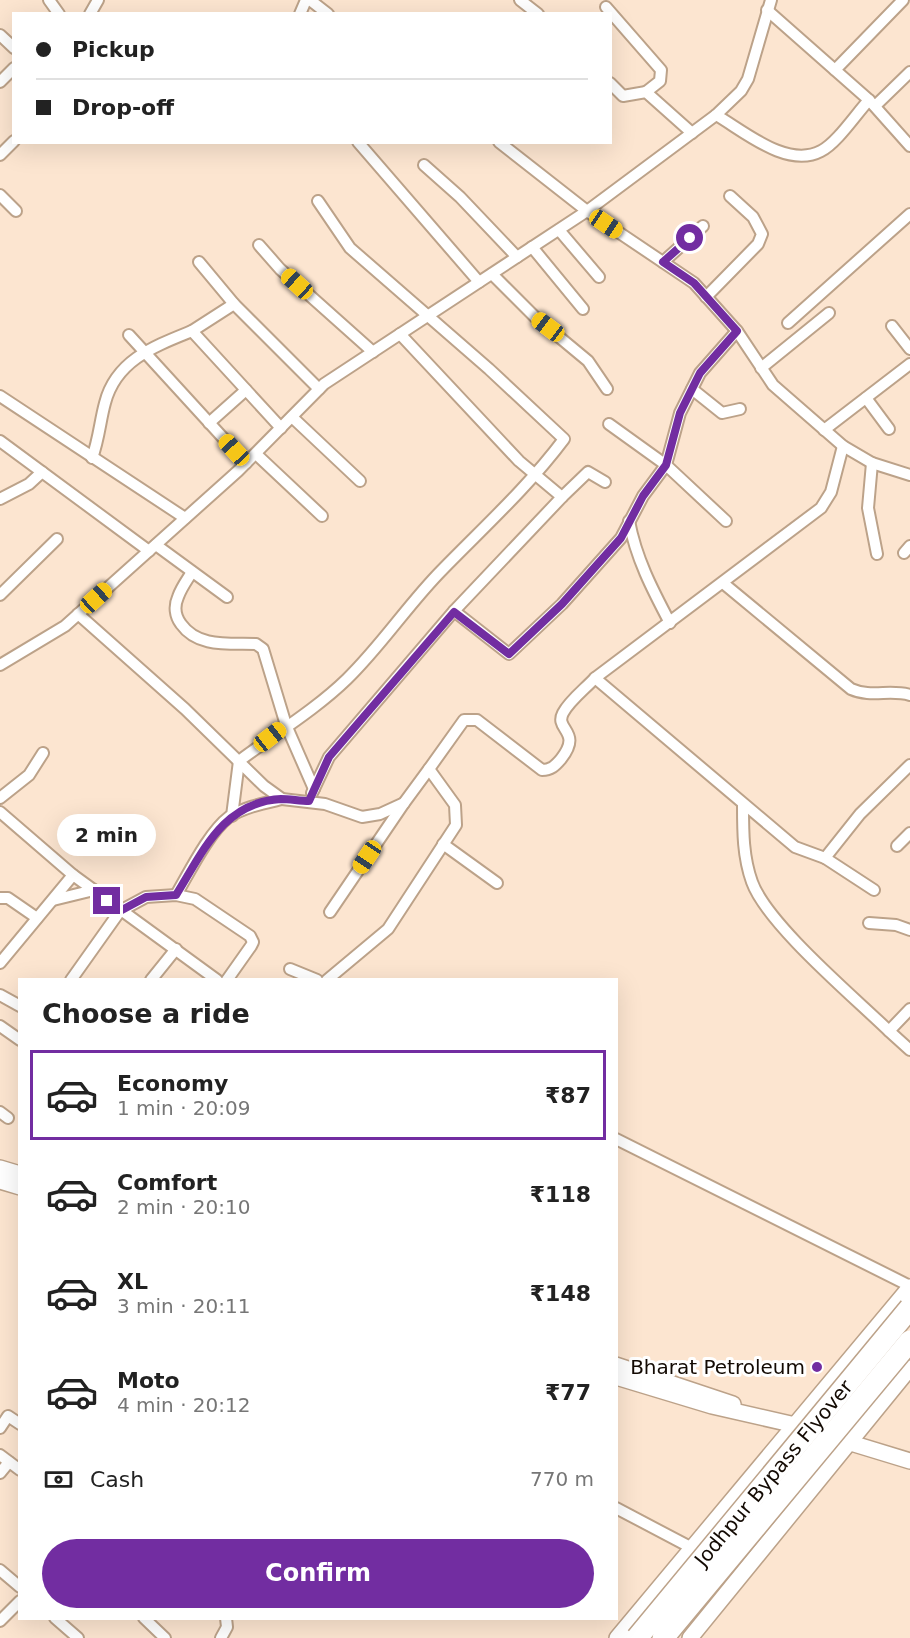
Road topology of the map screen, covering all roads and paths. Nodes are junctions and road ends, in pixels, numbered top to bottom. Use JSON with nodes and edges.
{"nodes":[{"id":1,"x":308,"y":0,"type":"edge"},
{"id":2,"x":520,"y":0,"type":"edge"},
{"id":3,"x":903,"y":0,"type":"edge"},
{"id":4,"x":769,"y":5,"type":"edge"},
{"id":5,"x":606,"y":8,"type":"dead end"},
{"id":6,"x":325,"y":12,"type":"edge"},
{"id":7,"x":535,"y":12,"type":"edge"},
{"id":8,"x":610,"y":12,"type":"edge"},
{"id":9,"x":612,"y":15,"type":"edge"},
{"id":10,"x":0,"y":35,"type":"edge"},
{"id":11,"x":12,"y":46,"type":"edge"},
{"id":12,"x":12,"y":70,"type":"edge"},
{"id":13,"x":835,"y":70,"type":"junction"},
{"id":14,"x":910,"y":72,"type":"edge"},
{"id":15,"x":0,"y":82,"type":"edge"},
{"id":16,"x":612,"y":85,"type":"edge"},
{"id":17,"x":646,"y":92,"type":"junction"},
{"id":18,"x":872,"y":103,"type":"junction"},
{"id":19,"x":716,"y":115,"type":"junction"},
{"id":20,"x":692,"y":133,"type":"junction"},
{"id":21,"x":12,"y":143,"type":"edge"},
{"id":22,"x":360,"y":144,"type":"edge"},
{"id":23,"x":502,"y":144,"type":"edge"},
{"id":24,"x":910,"y":146,"type":"edge"},
{"id":25,"x":0,"y":155,"type":"edge"},
{"id":26,"x":424,"y":165,"type":"dead end"},
{"id":27,"x":0,"y":195,"type":"edge"},
{"id":28,"x":730,"y":196,"type":"dead end"},
{"id":29,"x":318,"y":201,"type":"dead end"},
{"id":30,"x":16,"y":211,"type":"dead end"},
{"id":31,"x":587,"y":211,"type":"junction"},
{"id":32,"x":910,"y":214,"type":"edge"},
{"id":33,"x":703,"y":226,"type":"dead end"},
{"id":34,"x":559,"y":230,"type":"junction"},
{"id":35,"x":259,"y":245,"type":"dead end"},
{"id":36,"x":532,"y":247,"type":"junction"},
{"id":37,"x":517,"y":257,"type":"junction"},
{"id":38,"x":199,"y":262,"type":"dead end"},
{"id":39,"x":663,"y":262,"type":"junction"},
{"id":40,"x":492,"y":274,"type":"junction"},
{"id":41,"x":599,"y":277,"type":"dead end"},
{"id":42,"x":479,"y":282,"type":"junction"},
{"id":43,"x":706,"y":297,"type":"junction"},
{"id":44,"x":234,"y":304,"type":"junction"},
{"id":45,"x":583,"y":309,"type":"dead end"},
{"id":46,"x":829,"y":313,"type":"dead end"},
{"id":47,"x":427,"y":317,"type":"junction"},
{"id":48,"x":788,"y":323,"type":"dead end"},
{"id":49,"x":892,"y":326,"type":"dead end"},
{"id":50,"x":192,"y":331,"type":"junction"},
{"id":51,"x":737,"y":331,"type":"junction"},
{"id":52,"x":400,"y":334,"type":"junction"},
{"id":53,"x":129,"y":335,"type":"dead end"},
{"id":54,"x":910,"y":349,"type":"edge"},
{"id":55,"x":143,"y":351,"type":"junction"},
{"id":56,"x":373,"y":352,"type":"junction"},
{"id":57,"x":910,"y":364,"type":"edge"},
{"id":58,"x":761,"y":368,"type":"junction"},
{"id":59,"x":319,"y":389,"type":"junction"},
{"id":60,"x":607,"y":389,"type":"dead end"},
{"id":61,"x":692,"y":389,"type":"junction"},
{"id":62,"x":246,"y":390,"type":"junction"},
{"id":63,"x":0,"y":398,"type":"edge"},
{"id":64,"x":866,"y":398,"type":"junction"},
{"id":65,"x":740,"y":409,"type":"dead end"},
{"id":66,"x":292,"y":417,"type":"junction"},
{"id":67,"x":209,"y":423,"type":"junction"},
{"id":68,"x":609,"y":424,"type":"dead end"},
{"id":69,"x":281,"y":428,"type":"junction"},
{"id":70,"x":889,"y":429,"type":"dead end"},
{"id":71,"x":824,"y":430,"type":"junction"},
{"id":72,"x":0,"y":441,"type":"edge"},
{"id":73,"x":843,"y":446,"type":"junction"},
{"id":74,"x":256,"y":454,"type":"junction"},
{"id":75,"x":92,"y":458,"type":"junction"},
{"id":76,"x":246,"y":463,"type":"junction"},
{"id":77,"x":872,"y":464,"type":"junction"},
{"id":78,"x":666,"y":465,"type":"junction"},
{"id":79,"x":42,"y":472,"type":"junction"},
{"id":80,"x":910,"y":475,"type":"edge"},
{"id":81,"x":537,"y":476,"type":"junction"},
{"id":82,"x":360,"y":481,"type":"dead end"},
{"id":83,"x":605,"y":482,"type":"dead end"},
{"id":84,"x":562,"y":496,"type":"junction"},
{"id":85,"x":0,"y":499,"type":"edge"},
{"id":86,"x":322,"y":516,"type":"dead end"},
{"id":87,"x":185,"y":518,"type":"junction"},
{"id":88,"x":629,"y":521,"type":"junction"},
{"id":89,"x":726,"y":521,"type":"dead end"},
{"id":90,"x":57,"y":539,"type":"dead end"},
{"id":91,"x":153,"y":548,"type":"junction"},
{"id":92,"x":877,"y":554,"type":"dead end"},
{"id":93,"x":192,"y":572,"type":"junction"},
{"id":94,"x":723,"y":583,"type":"junction"},
{"id":95,"x":0,"y":596,"type":"edge"},
{"id":96,"x":227,"y":597,"type":"dead end"},
{"id":97,"x":454,"y":612,"type":"junction"},
{"id":98,"x":78,"y":614,"type":"junction"},
{"id":99,"x":670,"y":622,"type":"junction"},
{"id":100,"x":0,"y":665,"type":"edge"},
{"id":101,"x":595,"y":678,"type":"junction"},
{"id":102,"x":910,"y":695,"type":"edge"},
{"id":103,"x":286,"y":725,"type":"junction"},
{"id":104,"x":43,"y":753,"type":"dead end"},
{"id":105,"x":239,"y":761,"type":"junction"},
{"id":106,"x":910,"y":765,"type":"edge"},
{"id":107,"x":429,"y":769,"type":"junction"},
{"id":108,"x":314,"y":789,"type":"junction"},
{"id":109,"x":0,"y":798,"type":"edge"},
{"id":110,"x":282,"y":799,"type":"junction"},
{"id":111,"x":309,"y":801,"type":"junction"},
{"id":112,"x":404,"y":803,"type":"junction"},
{"id":113,"x":743,"y":805,"type":"junction"},
{"id":114,"x":0,"y":812,"type":"edge"},
{"id":115,"x":232,"y":816,"type":"junction"},
{"id":116,"x":910,"y":832,"type":"edge"},
{"id":117,"x":443,"y":844,"type":"junction"},
{"id":118,"x":897,"y":846,"type":"dead end"},
{"id":119,"x":825,"y":858,"type":"junction"},
{"id":120,"x":73,"y":875,"type":"junction"},
{"id":121,"x":497,"y":883,"type":"dead end"},
{"id":122,"x":94,"y":890,"type":"junction"},
{"id":123,"x":874,"y":890,"type":"dead end"},
{"id":124,"x":176,"y":895,"type":"junction"},
{"id":125,"x":0,"y":898,"type":"edge"},
{"id":126,"x":52,"y":900,"type":"junction"},
{"id":127,"x":120,"y":911,"type":"junction"},
{"id":128,"x":330,"y":912,"type":"dead end"},
{"id":129,"x":37,"y":918,"type":"junction"},
{"id":130,"x":869,"y":923,"type":"dead end"},
{"id":131,"x":910,"y":930,"type":"edge"},
{"id":132,"x":176,"y":949,"type":"junction"},
{"id":133,"x":0,"y":961,"type":"edge"},
{"id":134,"x":290,"y":969,"type":"dead end"},
{"id":135,"x":72,"y":978,"type":"edge"},
{"id":136,"x":153,"y":978,"type":"edge"},
{"id":137,"x":214,"y":978,"type":"edge"},
{"id":138,"x":228,"y":978,"type":"edge"},
{"id":139,"x":312,"y":978,"type":"edge"},
{"id":140,"x":329,"y":978,"type":"edge"},
{"id":141,"x":0,"y":995,"type":"edge"},
{"id":142,"x":18,"y":1005,"type":"edge"},
{"id":143,"x":910,"y":1009,"type":"edge"},
{"id":144,"x":0,"y":1026,"type":"edge"},
{"id":145,"x":889,"y":1031,"type":"junction"},
{"id":146,"x":18,"y":1039,"type":"edge"},
{"id":147,"x":910,"y":1050,"type":"edge"},
{"id":148,"x":618,"y":1140,"type":"edge"},
{"id":149,"x":0,"y":1168,"type":"edge"},
{"id":150,"x":18,"y":1173,"type":"edge"},
{"id":151,"x":0,"y":1181,"type":"edge"},
{"id":152,"x":18,"y":1186,"type":"edge"},
{"id":153,"x":910,"y":1287,"type":"edge"},
{"id":154,"x":910,"y":1308,"type":"edge"},
{"id":155,"x":910,"y":1341,"type":"edge"},
{"id":156,"x":618,"y":1366,"type":"edge"},
{"id":157,"x":910,"y":1368,"type":"edge"},
{"id":158,"x":618,"y":1378,"type":"edge"},
{"id":159,"x":754,"y":1413,"type":"junction"},
{"id":160,"x":18,"y":1423,"type":"edge"},
{"id":161,"x":796,"y":1424,"type":"junction"},
{"id":162,"x":0,"y":1428,"type":"edge"},
{"id":163,"x":848,"y":1442,"type":"junction"},
{"id":164,"x":0,"y":1455,"type":"edge"},
{"id":165,"x":910,"y":1461,"type":"edge"},
{"id":166,"x":9,"y":1462,"type":"junction"},
{"id":167,"x":18,"y":1469,"type":"edge"},
{"id":168,"x":0,"y":1473,"type":"edge"},
{"id":169,"x":618,"y":1509,"type":"edge"},
{"id":170,"x":692,"y":1548,"type":"junction"},
{"id":171,"x":0,"y":1570,"type":"edge"},
{"id":172,"x":18,"y":1585,"type":"edge"},
{"id":173,"x":18,"y":1603,"type":"edge"},
{"id":174,"x":57,"y":1620,"type":"edge"},
{"id":175,"x":146,"y":1620,"type":"edge"},
{"id":176,"x":226,"y":1620,"type":"edge"},
{"id":177,"x":0,"y":1621,"type":"edge"},
{"id":178,"x":74,"y":1637,"type":"edge"},
{"id":179,"x":165,"y":1638,"type":"edge"},
{"id":180,"x":221,"y":1638,"type":"edge"},
{"id":181,"x":617,"y":1638,"type":"edge"},
{"id":182,"x":637,"y":1638,"type":"edge"},
{"id":183,"x":663,"y":1638,"type":"edge"},
{"id":184,"x":690,"y":1638,"type":"edge"}],
"edges":[{"from":1,"to":6,"type":"street"},
{"from":2,"to":7,"type":"street"},
{"from":3,"to":13,"type":"street"},
{"from":4,"to":13,"type":"street"},
{"from":4,"to":19,"type":"street"},
{"from":5,"to":8,"type":"street"},
{"from":9,"to":17,"type":"street"},
{"from":10,"to":11,"type":"street"},
{"from":12,"to":15,"type":"street"},
{"from":13,"to":18,"type":"street"},
{"from":14,"to":18,"type":"street"},
{"from":16,"to":17,"type":"street"},
{"from":17,"to":20,"type":"street"},
{"from":18,"to":19,"type":"street"},
{"from":18,"to":24,"type":"street"},
{"from":19,"to":20,"type":"street"},
{"from":20,"to":31,"type":"street"},
{"from":21,"to":25,"type":"street"},
{"from":22,"to":42,"type":"street"},
{"from":23,"to":31,"type":"street"},
{"from":26,"to":37,"type":"street"},
{"from":27,"to":30,"type":"street"},
{"from":28,"to":43,"type":"street"},
{"from":29,"to":47,"type":"street"},
{"from":31,"to":34,"type":"street"},
{"from":31,"to":39,"type":"street"},
{"from":32,"to":48,"type":"street"},
{"from":33,"to":39,"type":"street"},
{"from":34,"to":36,"type":"street"},
{"from":34,"to":41,"type":"street"},
{"from":35,"to":56,"type":"street"},
{"from":36,"to":37,"type":"street"},
{"from":36,"to":45,"type":"street"},
{"from":37,"to":40,"type":"street"},
{"from":38,"to":44,"type":"street"},
{"from":39,"to":43,"type":"street"},
{"from":40,"to":42,"type":"street"},
{"from":40,"to":60,"type":"street"},
{"from":42,"to":47,"type":"street"},
{"from":43,"to":51,"type":"street"},
{"from":44,"to":50,"type":"street"},
{"from":44,"to":59,"type":"street"},
{"from":46,"to":58,"type":"street"},
{"from":47,"to":52,"type":"street"},
{"from":47,"to":81,"type":"street"},
{"from":49,"to":54,"type":"street"},
{"from":50,"to":55,"type":"street"},
{"from":50,"to":62,"type":"street"},
{"from":51,"to":58,"type":"street"},
{"from":51,"to":61,"type":"street"},
{"from":52,"to":56,"type":"street"},
{"from":52,"to":81,"type":"street"},
{"from":53,"to":55,"type":"street"},
{"from":55,"to":67,"type":"street"},
{"from":55,"to":75,"type":"street"},
{"from":56,"to":59,"type":"street"},
{"from":57,"to":64,"type":"street"},
{"from":58,"to":71,"type":"street"},
{"from":59,"to":66,"type":"street"},
{"from":61,"to":65,"type":"street"},
{"from":61,"to":78,"type":"street"},
{"from":62,"to":67,"type":"street"},
{"from":62,"to":69,"type":"street"},
{"from":63,"to":75,"type":"street"},
{"from":64,"to":70,"type":"street"},
{"from":64,"to":71,"type":"street"},
{"from":66,"to":69,"type":"street"},
{"from":66,"to":82,"type":"street"},
{"from":67,"to":76,"type":"street"},
{"from":68,"to":78,"type":"street"},
{"from":69,"to":74,"type":"street"},
{"from":71,"to":73,"type":"street"},
{"from":72,"to":79,"type":"street"},
{"from":73,"to":77,"type":"street"},
{"from":73,"to":94,"type":"street"},
{"from":74,"to":76,"type":"street"},
{"from":74,"to":86,"type":"street"},
{"from":75,"to":87,"type":"street"},
{"from":76,"to":87,"type":"street"},
{"from":77,"to":80,"type":"street"},
{"from":77,"to":92,"type":"street"},
{"from":78,"to":88,"type":"street"},
{"from":78,"to":89,"type":"street"},
{"from":79,"to":85,"type":"street"},
{"from":79,"to":91,"type":"street"},
{"from":81,"to":84,"type":"street"},
{"from":81,"to":103,"type":"street"},
{"from":83,"to":84,"type":"street"},
{"from":84,"to":97,"type":"street"},
{"from":87,"to":91,"type":"street"},
{"from":88,"to":97,"type":"street"},
{"from":88,"to":99,"type":"street"},
{"from":90,"to":95,"type":"street"},
{"from":91,"to":93,"type":"street"},
{"from":91,"to":98,"type":"street"},
{"from":93,"to":96,"type":"street"},
{"from":93,"to":103,"type":"street"},
{"from":94,"to":99,"type":"street"},
{"from":94,"to":102,"type":"street"},
{"from":97,"to":108,"type":"street"},
{"from":98,"to":100,"type":"street"},
{"from":98,"to":105,"type":"street"},
{"from":99,"to":101,"type":"street"},
{"from":101,"to":107,"type":"street"},
{"from":101,"to":113,"type":"street"},
{"from":103,"to":105,"type":"street"},
{"from":103,"to":108,"type":"street"},
{"from":104,"to":109,"type":"street"},
{"from":105,"to":110,"type":"street"},
{"from":105,"to":115,"type":"street"},
{"from":106,"to":119,"type":"street"},
{"from":107,"to":112,"type":"street"},
{"from":107,"to":117,"type":"street"},
{"from":108,"to":111,"type":"street"},
{"from":110,"to":111,"type":"street"},
{"from":110,"to":115,"type":"street"},
{"from":111,"to":112,"type":"street"},
{"from":112,"to":128,"type":"street"},
{"from":113,"to":119,"type":"street"},
{"from":113,"to":145,"type":"street"},
{"from":114,"to":120,"type":"street"},
{"from":115,"to":124,"type":"street"},
{"from":116,"to":118,"type":"street"},
{"from":117,"to":121,"type":"street"},
{"from":117,"to":140,"type":"street"},
{"from":119,"to":123,"type":"street"},
{"from":120,"to":122,"type":"street"},
{"from":120,"to":126,"type":"street"},
{"from":122,"to":126,"type":"street"},
{"from":122,"to":127,"type":"street"},
{"from":124,"to":127,"type":"street"},
{"from":124,"to":138,"type":"street"},
{"from":125,"to":129,"type":"street"},
{"from":126,"to":129,"type":"street"},
{"from":127,"to":132,"type":"street"},
{"from":127,"to":135,"type":"street"},
{"from":129,"to":133,"type":"street"},
{"from":130,"to":131,"type":"street"},
{"from":132,"to":136,"type":"street"},
{"from":132,"to":137,"type":"street"},
{"from":134,"to":139,"type":"street"},
{"from":141,"to":142,"type":"street"},
{"from":143,"to":145,"type":"street"},
{"from":144,"to":146,"type":"street"},
{"from":145,"to":147,"type":"street"},
{"from":148,"to":153,"type":"street"},
{"from":149,"to":150,"type":"street"},
{"from":151,"to":152,"type":"street"},
{"from":153,"to":161,"type":"street"},
{"from":154,"to":182,"type":"highway","name":"Jodhpur Bypass Flyover","bridge":true},
{"from":155,"to":183,"type":"highway","name":"Jodhpur Bypass Flyover","bridge":true},
{"from":156,"to":159,"type":"street"},
{"from":157,"to":163,"type":"street"},
{"from":158,"to":159,"type":"street"},
{"from":159,"to":161,"type":"street"},
{"from":160,"to":162,"type":"street"},
{"from":161,"to":163,"type":"street"},
{"from":161,"to":170,"type":"street"},
{"from":163,"to":165,"type":"street"},
{"from":163,"to":184,"type":"street"},
{"from":164,"to":166,"type":"street"},
{"from":166,"to":167,"type":"street"},
{"from":166,"to":168,"type":"street"},
{"from":169,"to":170,"type":"street"},
{"from":170,"to":181,"type":"street"},
{"from":171,"to":172,"type":"street"},
{"from":173,"to":177,"type":"street"},
{"from":174,"to":178,"type":"street"},
{"from":175,"to":179,"type":"street"},
{"from":176,"to":180,"type":"street"}]}
